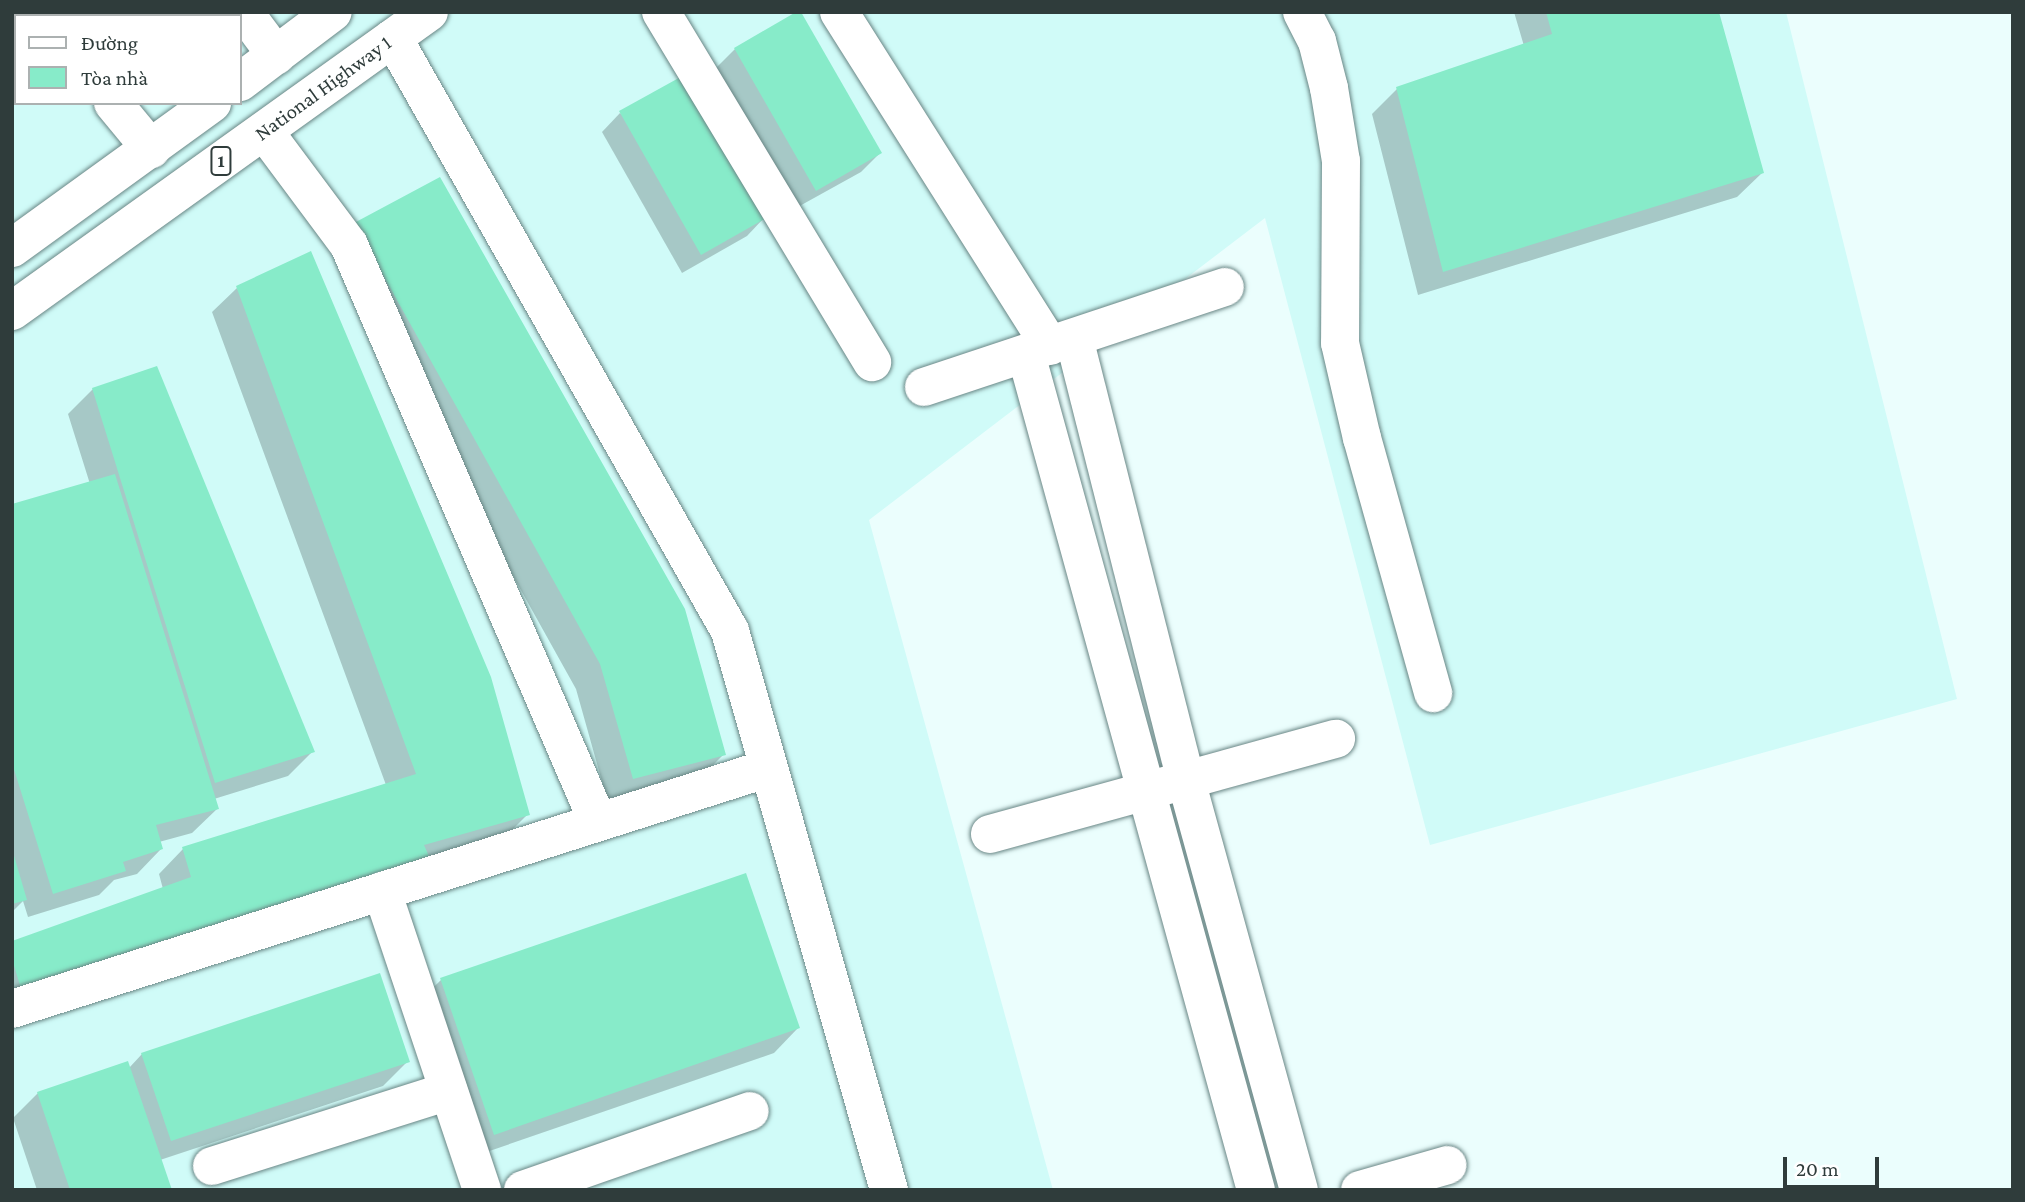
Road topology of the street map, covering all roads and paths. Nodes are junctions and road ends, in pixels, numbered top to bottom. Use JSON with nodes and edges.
{"nodes":[{"id":1,"x":244,"y":12,"type":"edge"},
{"id":2,"x":333,"y":12,"type":"edge"},
{"id":3,"x":429,"y":12,"type":"edge"},
{"id":4,"x":661,"y":12,"type":"edge"},
{"id":5,"x":839,"y":12,"type":"edge"},
{"id":6,"x":1302,"y":12,"type":"edge"},
{"id":7,"x":393,"y":38,"type":"junction"},
{"id":8,"x":276,"y":55,"type":"junction"},
{"id":9,"x":242,"y":80,"type":"edge"},
{"id":10,"x":115,"y":105,"type":"edge"},
{"id":11,"x":209,"y":105,"type":"edge"},
{"id":12,"x":264,"y":131,"type":"junction"},
{"id":13,"x":151,"y":149,"type":"junction"},
{"id":14,"x":12,"y":248,"type":"edge"},
{"id":15,"x":1225,"y":287,"type":"dead end"},
{"id":16,"x":12,"y":311,"type":"edge"},
{"id":17,"x":1050,"y":346,"type":"junction"},
{"id":18,"x":872,"y":362,"type":"dead end"},
{"id":19,"x":924,"y":387,"type":"dead end"},
{"id":20,"x":1433,"y":693,"type":"dead end"},
{"id":21,"x":1336,"y":739,"type":"dead end"},
{"id":22,"x":769,"y":768,"type":"junction"},
{"id":23,"x":1186,"y":780,"type":"junction"},
{"id":24,"x":1146,"y":791,"type":"junction"},
{"id":25,"x":597,"y":822,"type":"junction"},
{"id":26,"x":990,"y":834,"type":"dead end"},
{"id":27,"x":382,"y":891,"type":"junction"},
{"id":28,"x":12,"y":1009,"type":"edge"},
{"id":29,"x":449,"y":1091,"type":"junction"},
{"id":30,"x":750,"y":1111,"type":"dead end"},
{"id":31,"x":1448,"y":1165,"type":"dead end"},
{"id":32,"x":212,"y":1166,"type":"dead end"},
{"id":33,"x":482,"y":1190,"type":"edge"},
{"id":34,"x":523,"y":1190,"type":"edge"},
{"id":35,"x":889,"y":1190,"type":"edge"},
{"id":36,"x":1256,"y":1190,"type":"edge"},
{"id":37,"x":1298,"y":1190,"type":"edge"},
{"id":38,"x":1360,"y":1190,"type":"edge"}],
"edges":[{"from":1,"to":8,"type":"main road"},
{"from":2,"to":8,"type":"main road"},
{"from":3,"to":7,"type":"main road","name":"National Highway 1","number":"1"},
{"from":4,"to":18,"type":"main road"},
{"from":5,"to":17,"type":"main road"},
{"from":6,"to":20,"type":"main road"},
{"from":7,"to":12,"type":"main road","name":"National Highway 1","number":"1"},
{"from":7,"to":22,"type":"main road"},
{"from":8,"to":9,"type":"main road"},
{"from":10,"to":13,"type":"main road"},
{"from":11,"to":13,"type":"main road"},
{"from":12,"to":16,"type":"main road","name":"National Highway 1","number":"1"},
{"from":12,"to":25,"type":"main road"},
{"from":13,"to":14,"type":"main road"},
{"from":15,"to":17,"type":"main road"},
{"from":17,"to":19,"type":"main road"},
{"from":17,"to":23,"type":"main road"},
{"from":17,"to":24,"type":"main road"},
{"from":21,"to":23,"type":"main road"},
{"from":22,"to":25,"type":"main road"},
{"from":22,"to":35,"type":"main road"},
{"from":23,"to":24,"type":"main road"},
{"from":23,"to":37,"type":"main road"},
{"from":24,"to":26,"type":"main road"},
{"from":24,"to":36,"type":"main road"},
{"from":25,"to":27,"type":"main road"},
{"from":27,"to":28,"type":"main road"},
{"from":27,"to":29,"type":"main road"},
{"from":29,"to":32,"type":"main road"},
{"from":29,"to":33,"type":"main road"},
{"from":30,"to":34,"type":"main road"},
{"from":31,"to":38,"type":"main road"}]}
